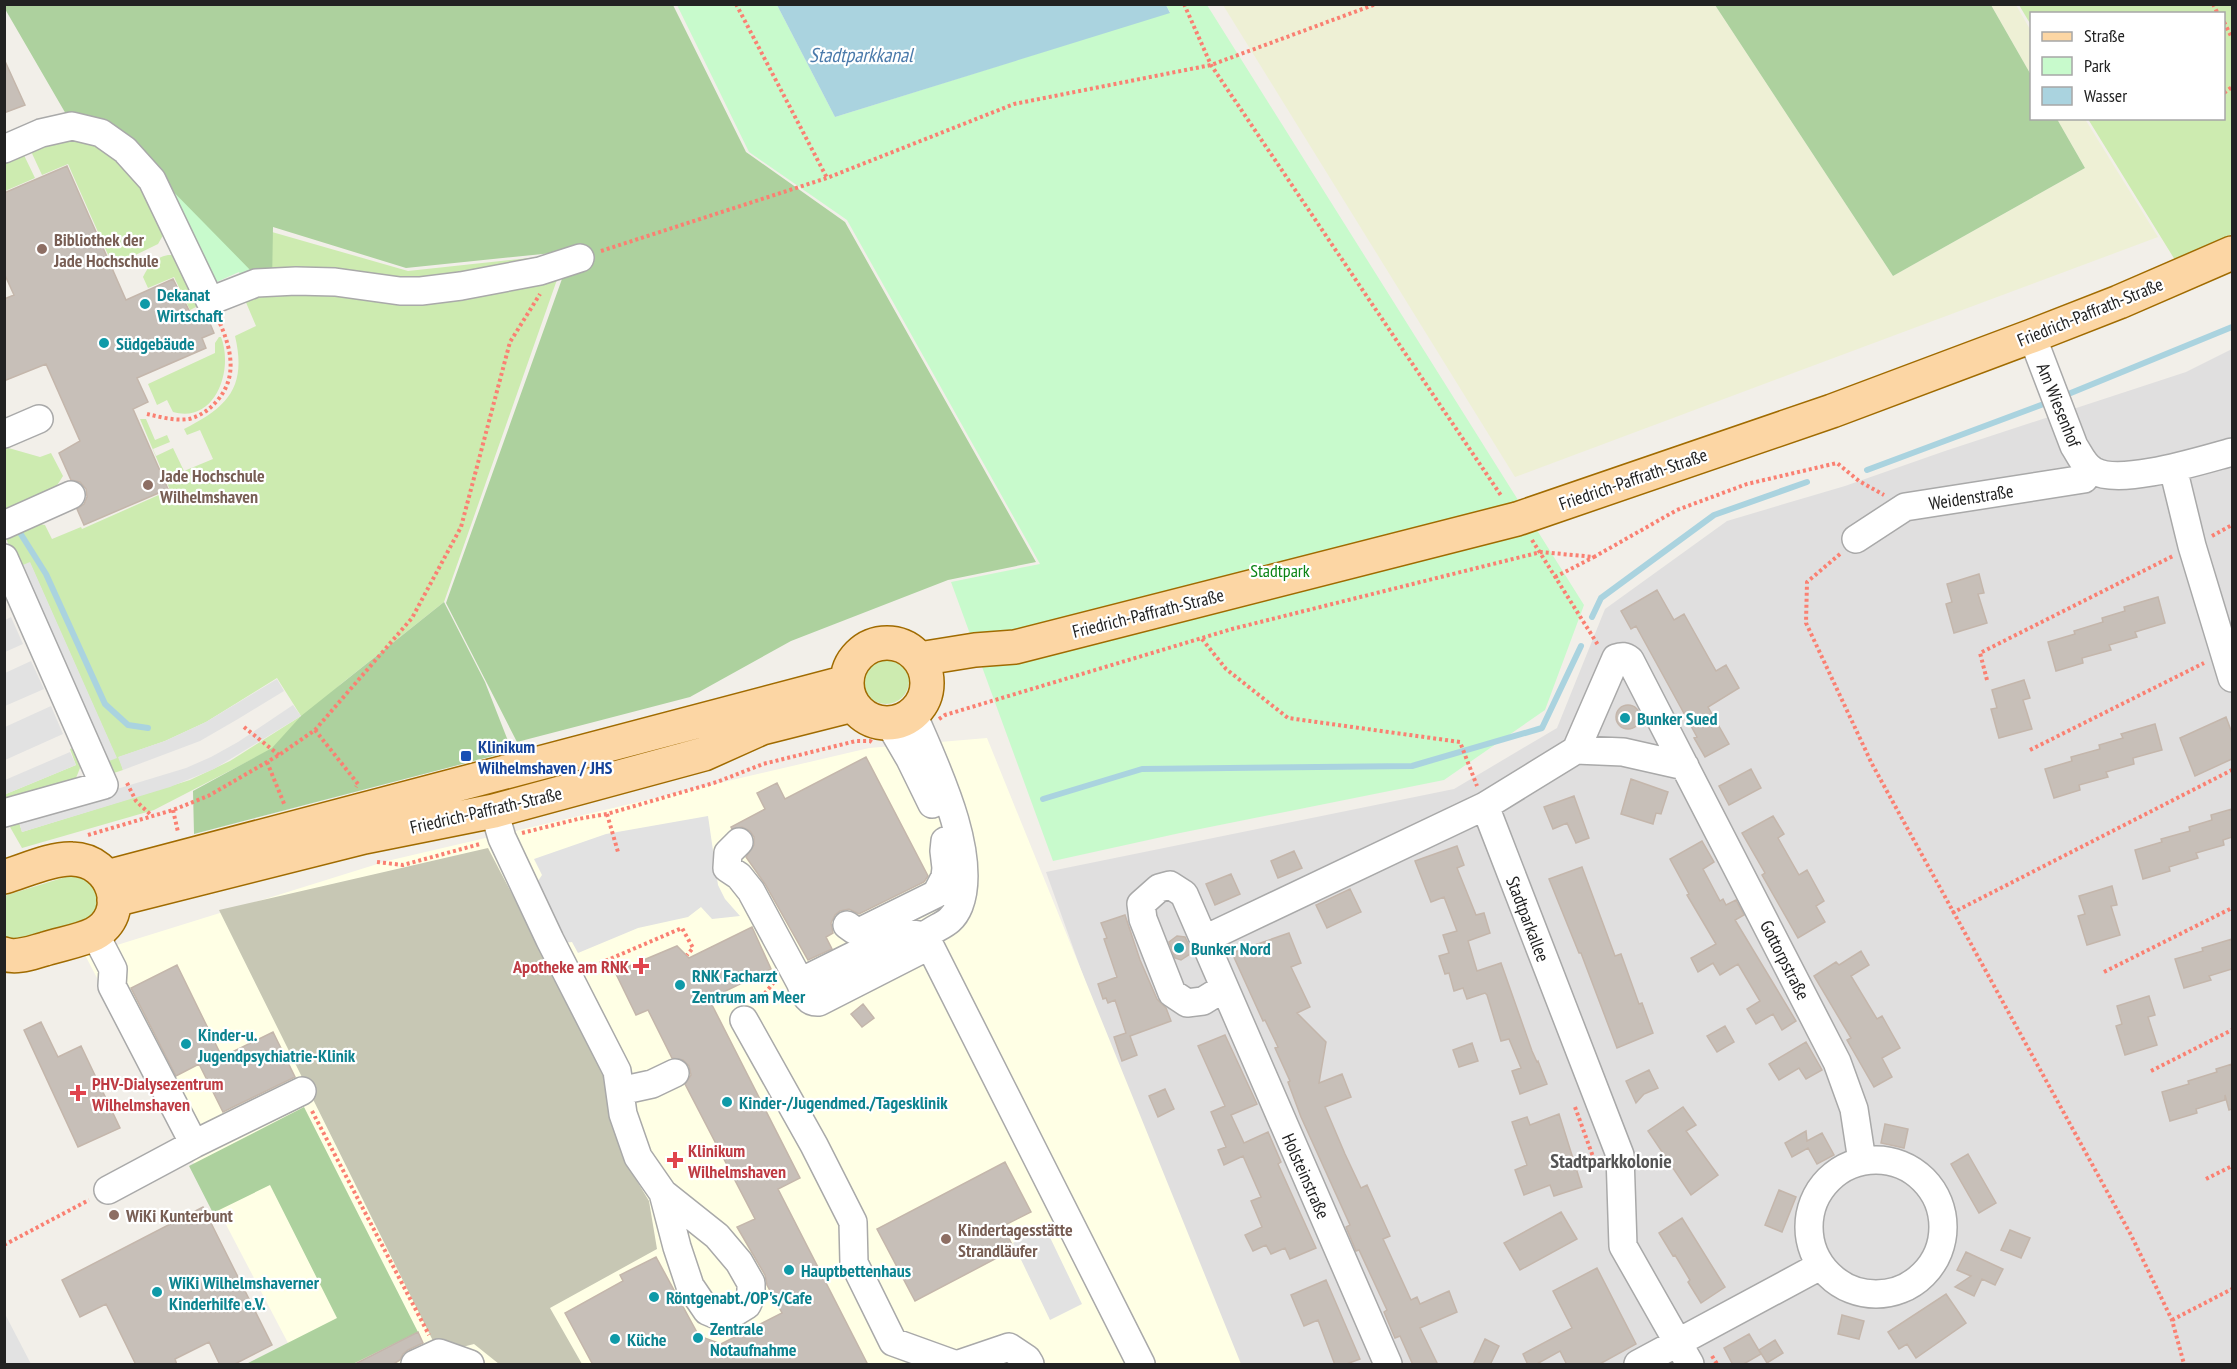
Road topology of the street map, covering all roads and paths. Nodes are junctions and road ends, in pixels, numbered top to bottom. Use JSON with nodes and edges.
{"nodes":[{"id":1,"x":736,"y":4,"type":"edge"},
{"id":2,"x":1184,"y":4,"type":"edge"},
{"id":3,"x":1376,"y":4,"type":"edge"},
{"id":4,"x":1211,"y":65,"type":"junction"},
{"id":5,"x":4,"y":149,"type":"edge"},
{"id":6,"x":827,"y":178,"type":"junction"},
{"id":7,"x":2232,"y":253,"type":"edge"},
{"id":8,"x":580,"y":258,"type":"joint"},
{"id":9,"x":545,"y":289,"type":"dead end"},
{"id":10,"x":210,"y":301,"type":"junction"},
{"id":11,"x":2032,"y":336,"type":"junction"},
{"id":12,"x":147,"y":414,"type":"dead end"},
{"id":13,"x":39,"y":419,"type":"dead end"},
{"id":14,"x":4,"y":434,"type":"edge"},
{"id":15,"x":2232,"y":452,"type":"edge"},
{"id":16,"x":2173,"y":468,"type":"junction"},
{"id":17,"x":2091,"y":470,"type":"junction"},
{"id":18,"x":71,"y":495,"type":"dead end"},
{"id":19,"x":1905,"y":507,"type":"junction"},
{"id":20,"x":1517,"y":519,"type":"junction"},
{"id":21,"x":4,"y":525,"type":"edge"},
{"id":22,"x":1856,"y":539,"type":"joint"},
{"id":23,"x":2192,"y":546,"type":"junction"},
{"id":24,"x":1541,"y":552,"type":"junction"},
{"id":25,"x":1594,"y":557,"type":"junction"},
{"id":26,"x":4,"y":558,"type":"edge"},
{"id":27,"x":1555,"y":577,"type":"junction"},
{"id":28,"x":1202,"y":639,"type":"junction"},
{"id":29,"x":2229,"y":666,"type":"edge"},
{"id":30,"x":1611,"y":667,"type":"junction"},
{"id":31,"x":923,"y":670,"type":"junction"},
{"id":32,"x":1986,"y":680,"type":"dead end"},
{"id":33,"x":850,"y":693,"type":"junction"},
{"id":34,"x":913,"y":721,"type":"junction"},
{"id":35,"x":244,"y":727,"type":"dead end"},
{"id":36,"x":315,"y":730,"type":"junction"},
{"id":37,"x":1576,"y":750,"type":"junction"},
{"id":38,"x":2030,"y":750,"type":"dead end"},
{"id":39,"x":279,"y":755,"type":"junction"},
{"id":40,"x":267,"y":762,"type":"junction"},
{"id":41,"x":1685,"y":766,"type":"junction"},
{"id":42,"x":2232,"y":770,"type":"edge"},
{"id":43,"x":125,"y":779,"type":"dead end"},
{"id":44,"x":352,"y":795,"type":"dead end"},
{"id":45,"x":1485,"y":806,"type":"junction"},
{"id":46,"x":173,"y":810,"type":"junction"},
{"id":47,"x":494,"y":811,"type":"junction"},
{"id":48,"x":287,"y":812,"type":"dead end"},
{"id":49,"x":4,"y":813,"type":"edge"},
{"id":50,"x":607,"y":814,"type":"dead end"},
{"id":51,"x":151,"y":815,"type":"junction"},
{"id":52,"x":947,"y":834,"type":"junction"},
{"id":53,"x":83,"y":837,"type":"dead end"},
{"id":54,"x":181,"y":841,"type":"dead end"},
{"id":55,"x":739,"y":842,"type":"dead end"},
{"id":56,"x":618,"y":852,"type":"dead end"},
{"id":57,"x":963,"y":860,"type":"junction"},
{"id":58,"x":6,"y":872,"type":"edge"},
{"id":59,"x":111,"y":888,"type":"junction"},
{"id":60,"x":2232,"y":908,"type":"edge"},
{"id":61,"x":1952,"y":913,"type":"junction"},
{"id":62,"x":888,"y":918,"type":"junction"},
{"id":63,"x":847,"y":925,"type":"dead end"},
{"id":64,"x":95,"y":934,"type":"junction"},
{"id":65,"x":925,"y":936,"type":"junction"},
{"id":66,"x":1205,"y":939,"type":"junction"},
{"id":67,"x":875,"y":945,"type":"junction"},
{"id":68,"x":4,"y":954,"type":"edge"},
{"id":69,"x":687,"y":955,"type":"dead end"},
{"id":70,"x":850,"y":972,"type":"junction"},
{"id":71,"x":2104,"y":972,"type":"dead end"},
{"id":72,"x":796,"y":975,"type":"junction"},
{"id":73,"x":569,"y":976,"type":"junction"},
{"id":74,"x":1224,"y":988,"type":"junction"},
{"id":75,"x":744,"y":1020,"type":"joint"},
{"id":76,"x":2232,"y":1030,"type":"edge"},
{"id":77,"x":2151,"y":1071,"type":"dead end"},
{"id":78,"x":675,"y":1073,"type":"dead end"},
{"id":79,"x":302,"y":1091,"type":"joint"},
{"id":80,"x":620,"y":1091,"type":"junction"},
{"id":81,"x":1574,"y":1107,"type":"dead end"},
{"id":82,"x":194,"y":1144,"type":"junction"},
{"id":83,"x":1862,"y":1161,"type":"junction"},
{"id":84,"x":2232,"y":1166,"type":"edge"},
{"id":85,"x":1598,"y":1171,"type":"dead end"},
{"id":86,"x":2206,"y":1179,"type":"dead end"},
{"id":87,"x":108,"y":1190,"type":"joint"},
{"id":88,"x":663,"y":1193,"type":"dead end"},
{"id":89,"x":4,"y":1245,"type":"edge"},
{"id":90,"x":1820,"y":1266,"type":"junction"},
{"id":91,"x":2232,"y":1289,"type":"edge"},
{"id":92,"x":2172,"y":1320,"type":"junction"},
{"id":93,"x":438,"y":1353,"type":"junction"},
{"id":94,"x":1683,"y":1353,"type":"edge"},
{"id":95,"x":414,"y":1365,"type":"edge"},
{"id":96,"x":470,"y":1365,"type":"edge"},
{"id":97,"x":954,"y":1365,"type":"edge"},
{"id":98,"x":959,"y":1365,"type":"edge"},
{"id":99,"x":1030,"y":1365,"type":"edge"},
{"id":100,"x":1141,"y":1365,"type":"edge"},
{"id":101,"x":1388,"y":1365,"type":"edge"},
{"id":102,"x":1638,"y":1365,"type":"edge"},
{"id":103,"x":2184,"y":1365,"type":"edge"}],
"edges":[{"from":1,"to":6,"type":"path"},
{"from":2,"to":4,"type":"path"},
{"from":3,"to":4,"type":"path"},
{"from":4,"to":6,"type":"path"},
{"from":4,"to":20,"type":"path"},
{"from":5,"to":10,"type":"street"},
{"from":6,"to":8,"type":"path"},
{"from":7,"to":11,"type":"main road","name":"Friedrich-Paffrath-Straße"},
{"from":8,"to":10,"type":"street"},
{"from":9,"to":36,"type":"path"},
{"from":10,"to":12,"type":"path"},
{"from":11,"to":17,"type":"street","name":"Am Wiesenhof"},
{"from":11,"to":20,"type":"main road","name":"Friedrich-Paffrath-Straße"},
{"from":13,"to":14,"type":"street"},
{"from":15,"to":16,"type":"street"},
{"from":16,"to":17,"type":"street"},
{"from":16,"to":23,"type":"street"},
{"from":17,"to":19,"type":"street","name":"Weidenstraße"},
{"from":18,"to":21,"type":"street"},
{"from":19,"to":22,"type":"street","name":"Weidenstraße"},
{"from":19,"to":25,"type":"path"},
{"from":20,"to":24,"type":"path"},
{"from":20,"to":31,"type":"main road","name":"Friedrich-Paffrath-Straße"},
{"from":22,"to":61,"type":"path"},
{"from":23,"to":29,"type":"street"},
{"from":23,"to":32,"type":"path"},
{"from":24,"to":25,"type":"path"},
{"from":24,"to":27,"type":"path"},
{"from":24,"to":28,"type":"path"},
{"from":25,"to":27,"type":"path"},
{"from":26,"to":49,"type":"street"},
{"from":27,"to":30,"type":"path"},
{"from":28,"to":34,"type":"path"},
{"from":28,"to":45,"type":"path"},
{"from":29,"to":38,"type":"path"},
{"from":30,"to":37,"type":"street"},
{"from":30,"to":41,"type":"street","name":"Gottorpstraße"},
{"from":31,"to":33,"type":"main road"},
{"from":31,"to":34,"type":"main road"},
{"from":33,"to":34,"type":"main road"},
{"from":33,"to":47,"type":"main road","name":"Friedrich-Paffrath-Straße"},
{"from":33,"to":59,"type":"main road","name":"Friedrich-Paffrath-Straße"},
{"from":34,"to":52,"type":"street"},
{"from":34,"to":57,"type":"street"},
{"from":35,"to":39,"type":"path"},
{"from":36,"to":39,"type":"path"},
{"from":36,"to":44,"type":"path"},
{"from":37,"to":41,"type":"street"},
{"from":37,"to":45,"type":"street"},
{"from":39,"to":40,"type":"path"},
{"from":40,"to":46,"type":"path"},
{"from":40,"to":48,"type":"path"},
{"from":41,"to":83,"type":"street","name":"Gottorpstraße"},
{"from":42,"to":61,"type":"path"},
{"from":43,"to":51,"type":"path"},
{"from":45,"to":66,"type":"street"},
{"from":45,"to":94,"type":"street","name":"Stadtparkallee"},
{"from":46,"to":51,"type":"path"},
{"from":46,"to":54,"type":"path"},
{"from":47,"to":59,"type":"main road","name":"Friedrich-Paffrath-Straße"},
{"from":47,"to":73,"type":"street"},
{"from":50,"to":56,"type":"path"},
{"from":51,"to":53,"type":"path"},
{"from":52,"to":57,"type":"street"},
{"from":52,"to":62,"type":"street"},
{"from":55,"to":72,"type":"street"},
{"from":57,"to":65,"type":"street"},
{"from":58,"to":59,"type":"main road"},
{"from":59,"to":64,"type":"main road"},
{"from":60,"to":71,"type":"path"},
{"from":61,"to":92,"type":"path"},
{"from":62,"to":63,"type":"street"},
{"from":62,"to":67,"type":"street"},
{"from":64,"to":68,"type":"main road"},
{"from":64,"to":82,"type":"street"},
{"from":65,"to":67,"type":"street"},
{"from":65,"to":70,"type":"street"},
{"from":65,"to":100,"type":"street"},
{"from":66,"to":74,"type":"street","name":"Holsteinstraße"},
{"from":66,"to":74,"type":"street","name":"Holsteinstraße"},
{"from":67,"to":70,"type":"street"},
{"from":69,"to":73,"type":"path"},
{"from":70,"to":72,"type":"street"},
{"from":72,"to":75,"type":"path"},
{"from":73,"to":80,"type":"street"},
{"from":74,"to":101,"type":"street","name":"Holsteinstraße"},
{"from":75,"to":97,"type":"street"},
{"from":76,"to":77,"type":"path"},
{"from":78,"to":80,"type":"street"},
{"from":79,"to":82,"type":"street"},
{"from":79,"to":93,"type":"path"},
{"from":80,"to":88,"type":"street"},
{"from":81,"to":85,"type":"path"},
{"from":82,"to":87,"type":"street"},
{"from":83,"to":90,"type":"street"},
{"from":83,"to":90,"type":"street"},
{"from":84,"to":86,"type":"path"},
{"from":87,"to":89,"type":"path"},
{"from":90,"to":94,"type":"street"},
{"from":91,"to":92,"type":"path"},
{"from":92,"to":103,"type":"path"},
{"from":93,"to":95,"type":"street"},
{"from":93,"to":96,"type":"street"},
{"from":94,"to":102,"type":"street"},
{"from":98,"to":99,"type":"street"}]}
